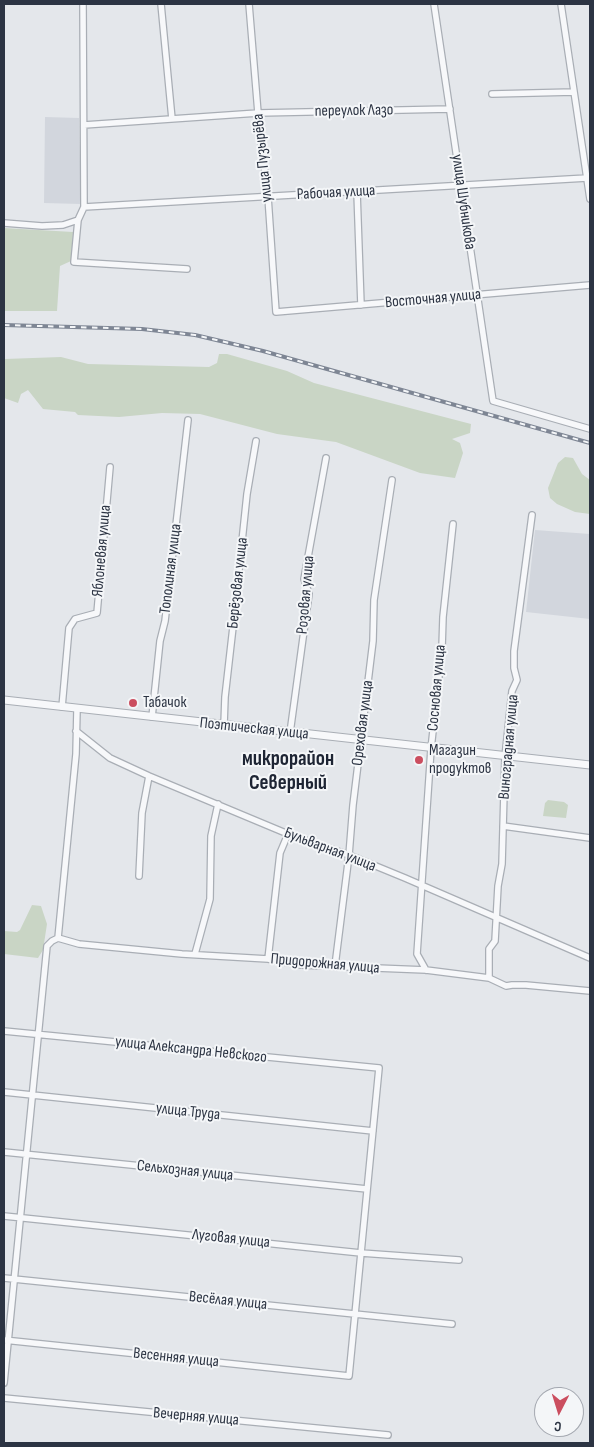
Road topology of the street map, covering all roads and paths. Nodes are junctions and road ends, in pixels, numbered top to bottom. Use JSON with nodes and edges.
{"nodes":[{"id":1,"x":83,"y":4,"type":"edge"},
{"id":2,"x":161,"y":4,"type":"edge"},
{"id":3,"x":249,"y":4,"type":"edge"},
{"id":4,"x":434,"y":4,"type":"edge"},
{"id":5,"x":561,"y":4,"type":"edge"},
{"id":6,"x":574,"y":92,"type":"junction"},
{"id":7,"x":492,"y":94,"type":"dead end"},
{"id":8,"x":450,"y":109,"type":"junction"},
{"id":9,"x":258,"y":113,"type":"junction"},
{"id":10,"x":172,"y":119,"type":"junction"},
{"id":11,"x":84,"y":125,"type":"junction"},
{"id":12,"x":587,"y":178,"type":"junction"},
{"id":13,"x":461,"y":186,"type":"junction"},
{"id":14,"x":357,"y":192,"type":"junction"},
{"id":15,"x":268,"y":197,"type":"junction"},
{"id":16,"x":590,"y":199,"type":"edge"},
{"id":17,"x":84,"y":207,"type":"junction"},
{"id":18,"x":78,"y":220,"type":"junction"},
{"id":19,"x":4,"y":223,"type":"edge"},
{"id":20,"x":187,"y":269,"type":"dead end"},
{"id":21,"x":590,"y":285,"type":"edge"},
{"id":22,"x":477,"y":295,"type":"junction"},
{"id":23,"x":361,"y":305,"type":"junction"},
{"id":24,"x":276,"y":312,"type":"joint"},
{"id":25,"x":188,"y":420,"type":"dead end"},
{"id":26,"x":590,"y":429,"type":"edge"},
{"id":27,"x":256,"y":441,"type":"dead end"},
{"id":28,"x":326,"y":458,"type":"dead end"},
{"id":29,"x":110,"y":467,"type":"dead end"},
{"id":30,"x":392,"y":480,"type":"dead end"},
{"id":31,"x":532,"y":515,"type":"dead end"},
{"id":32,"x":453,"y":524,"type":"dead end"},
{"id":33,"x":4,"y":700,"type":"edge"},
{"id":34,"x":62,"y":707,"type":"junction"},
{"id":35,"x":78,"y":709,"type":"junction"},
{"id":36,"x":152,"y":717,"type":"junction"},
{"id":37,"x":224,"y":725,"type":"junction"},
{"id":38,"x":76,"y":731,"type":"junction"},
{"id":39,"x":290,"y":733,"type":"junction"},
{"id":40,"x":361,"y":741,"type":"junction"},
{"id":41,"x":431,"y":749,"type":"junction"},
{"id":42,"x":505,"y":757,"type":"junction"},
{"id":43,"x":590,"y":765,"type":"edge"},
{"id":44,"x":149,"y":776,"type":"junction"},
{"id":45,"x":218,"y":804,"type":"junction"},
{"id":46,"x":503,"y":826,"type":"junction"},
{"id":47,"x":288,"y":834,"type":"junction"},
{"id":48,"x":590,"y":838,"type":"edge"},
{"id":49,"x":349,"y":855,"type":"junction"},
{"id":50,"x":139,"y":876,"type":"dead end"},
{"id":51,"x":422,"y":886,"type":"junction"},
{"id":52,"x":496,"y":918,"type":"junction"},
{"id":53,"x":58,"y":938,"type":"junction"},
{"id":54,"x":195,"y":954,"type":"junction"},
{"id":55,"x":590,"y":958,"type":"edge"},
{"id":56,"x":268,"y":959,"type":"junction"},
{"id":57,"x":336,"y":966,"type":"junction"},
{"id":58,"x":426,"y":970,"type":"junction"},
{"id":59,"x":489,"y":978,"type":"junction"},
{"id":60,"x":590,"y":991,"type":"edge"},
{"id":61,"x":4,"y":1031,"type":"edge"},
{"id":62,"x":38,"y":1034,"type":"junction"},
{"id":63,"x":4,"y":1092,"type":"edge"},
{"id":64,"x":32,"y":1095,"type":"junction"},
{"id":65,"x":373,"y":1131,"type":"junction"},
{"id":66,"x":4,"y":1152,"type":"edge"},
{"id":67,"x":26,"y":1155,"type":"junction"},
{"id":68,"x":367,"y":1188,"type":"junction"},
{"id":69,"x":4,"y":1216,"type":"edge"},
{"id":70,"x":20,"y":1217,"type":"junction"},
{"id":71,"x":361,"y":1253,"type":"junction"},
{"id":72,"x":459,"y":1260,"type":"dead end"},
{"id":73,"x":4,"y":1278,"type":"edge"},
{"id":74,"x":14,"y":1279,"type":"junction"},
{"id":75,"x":355,"y":1314,"type":"junction"},
{"id":76,"x":452,"y":1324,"type":"dead end"},
{"id":77,"x":6,"y":1340,"type":"edge"},
{"id":78,"x":4,"y":1383,"type":"edge"},
{"id":79,"x":4,"y":1398,"type":"edge"},
{"id":80,"x":388,"y":1435,"type":"dead end"}],
"edges":[{"from":1,"to":11,"type":"street"},
{"from":2,"to":10,"type":"street"},
{"from":3,"to":9,"type":"street","name":"улица Пузырёва"},
{"from":4,"to":8,"type":"street","name":"улица Шубникова"},
{"from":5,"to":6,"type":"street"},
{"from":6,"to":7,"type":"street"},
{"from":6,"to":12,"type":"street"},
{"from":8,"to":9,"type":"street","name":"переулок Лазо"},
{"from":8,"to":13,"type":"street","name":"улица Шубникова"},
{"from":9,"to":10,"type":"street","name":"переулок Лазо"},
{"from":9,"to":15,"type":"street","name":"улица Пузырёва"},
{"from":10,"to":11,"type":"street","name":"переулок Лазо"},
{"from":11,"to":17,"type":"street"},
{"from":12,"to":13,"type":"street","name":"Рабочая улица"},
{"from":12,"to":16,"type":"street"},
{"from":13,"to":14,"type":"street","name":"Рабочая улица"},
{"from":13,"to":22,"type":"street","name":"улица Шубникова"},
{"from":14,"to":15,"type":"street","name":"Рабочая улица"},
{"from":14,"to":23,"type":"street"},
{"from":15,"to":17,"type":"street","name":"Рабочая улица"},
{"from":15,"to":24,"type":"street","name":"улица Пузырёва"},
{"from":17,"to":18,"type":"street"},
{"from":18,"to":19,"type":"street"},
{"from":18,"to":20,"type":"street"},
{"from":21,"to":22,"type":"street","name":"Восточная улица"},
{"from":22,"to":23,"type":"street","name":"Восточная улица"},
{"from":22,"to":26,"type":"street","name":"улица Шубникова"},
{"from":23,"to":24,"type":"street","name":"Восточная улица"},
{"from":25,"to":36,"type":"street","name":"Тополиная улица"},
{"from":27,"to":37,"type":"street","name":"Берёзовая улица"},
{"from":28,"to":39,"type":"street","name":"Розовая улица"},
{"from":29,"to":34,"type":"street","name":"Яблоневая улица"},
{"from":30,"to":40,"type":"street","name":"Ореховая улица"},
{"from":31,"to":42,"type":"street","name":"Виноградная улица"},
{"from":32,"to":41,"type":"street","name":"Сосновая улица"},
{"from":33,"to":34,"type":"street","name":"Поэтическая улица"},
{"from":34,"to":35,"type":"street","name":"Поэтическая улица"},
{"from":35,"to":36,"type":"street","name":"Поэтическая улица"},
{"from":35,"to":38,"type":"street"},
{"from":36,"to":37,"type":"street","name":"Поэтическая улица"},
{"from":37,"to":39,"type":"street","name":"Поэтическая улица"},
{"from":38,"to":44,"type":"street","name":"Бульварная улица"},
{"from":38,"to":53,"type":"street"},
{"from":39,"to":40,"type":"street","name":"Поэтическая улица"},
{"from":40,"to":41,"type":"street","name":"Поэтическая улица"},
{"from":40,"to":49,"type":"street","name":"Ореховая улица"},
{"from":41,"to":42,"type":"street","name":"Поэтическая улица"},
{"from":41,"to":51,"type":"street","name":"Сосновая улица"},
{"from":42,"to":43,"type":"street","name":"Поэтическая улица"},
{"from":42,"to":46,"type":"street","name":"Виноградная улица"},
{"from":44,"to":45,"type":"street","name":"Бульварная улица"},
{"from":44,"to":50,"type":"street"},
{"from":45,"to":47,"type":"street","name":"Бульварная улица"},
{"from":45,"to":54,"type":"street"},
{"from":46,"to":48,"type":"street"},
{"from":46,"to":52,"type":"street","name":"Виноградная улица"},
{"from":47,"to":49,"type":"street","name":"Бульварная улица"},
{"from":47,"to":56,"type":"street"},
{"from":49,"to":51,"type":"street","name":"Бульварная улица"},
{"from":49,"to":57,"type":"street","name":"Ореховая улица"},
{"from":51,"to":52,"type":"street","name":"Бульварная улица"},
{"from":51,"to":58,"type":"street","name":"Сосновая улица"},
{"from":52,"to":55,"type":"street","name":"Бульварная улица"},
{"from":52,"to":59,"type":"street","name":"Виноградная улица"},
{"from":53,"to":54,"type":"street","name":"Придорожная улица"},
{"from":53,"to":62,"type":"street"},
{"from":54,"to":56,"type":"street","name":"Придорожная улица"},
{"from":56,"to":57,"type":"street","name":"Придорожная улица"},
{"from":57,"to":58,"type":"street","name":"Придорожная улица"},
{"from":58,"to":59,"type":"street","name":"Придорожная улица"},
{"from":59,"to":60,"type":"street","name":"Придорожная улица"},
{"from":61,"to":62,"type":"street","name":"улица Александра Невского"},
{"from":62,"to":64,"type":"street"},
{"from":62,"to":65,"type":"street","name":"улица Александра Невского"},
{"from":63,"to":64,"type":"street","name":"улица Труда"},
{"from":64,"to":65,"type":"street","name":"улица Труда"},
{"from":64,"to":67,"type":"street"},
{"from":65,"to":68,"type":"street"},
{"from":66,"to":67,"type":"street","name":"Сельхозная улица"},
{"from":67,"to":68,"type":"street","name":"Сельхозная улица"},
{"from":67,"to":70,"type":"street"},
{"from":68,"to":71,"type":"street"},
{"from":69,"to":70,"type":"street","name":"Луговая улица"},
{"from":70,"to":71,"type":"street","name":"Луговая улица"},
{"from":70,"to":74,"type":"street"},
{"from":71,"to":72,"type":"street","name":"Луговая улица"},
{"from":71,"to":75,"type":"street"},
{"from":73,"to":74,"type":"street","name":"Весёлая улица"},
{"from":74,"to":75,"type":"street","name":"Весёлая улица"},
{"from":74,"to":77,"type":"street"},
{"from":75,"to":76,"type":"street","name":"Весёлая улица"},
{"from":75,"to":77,"type":"street","name":"Весенняя улица"},
{"from":77,"to":78,"type":"street"},
{"from":79,"to":80,"type":"street","name":"Вечерняя улица"}]}
